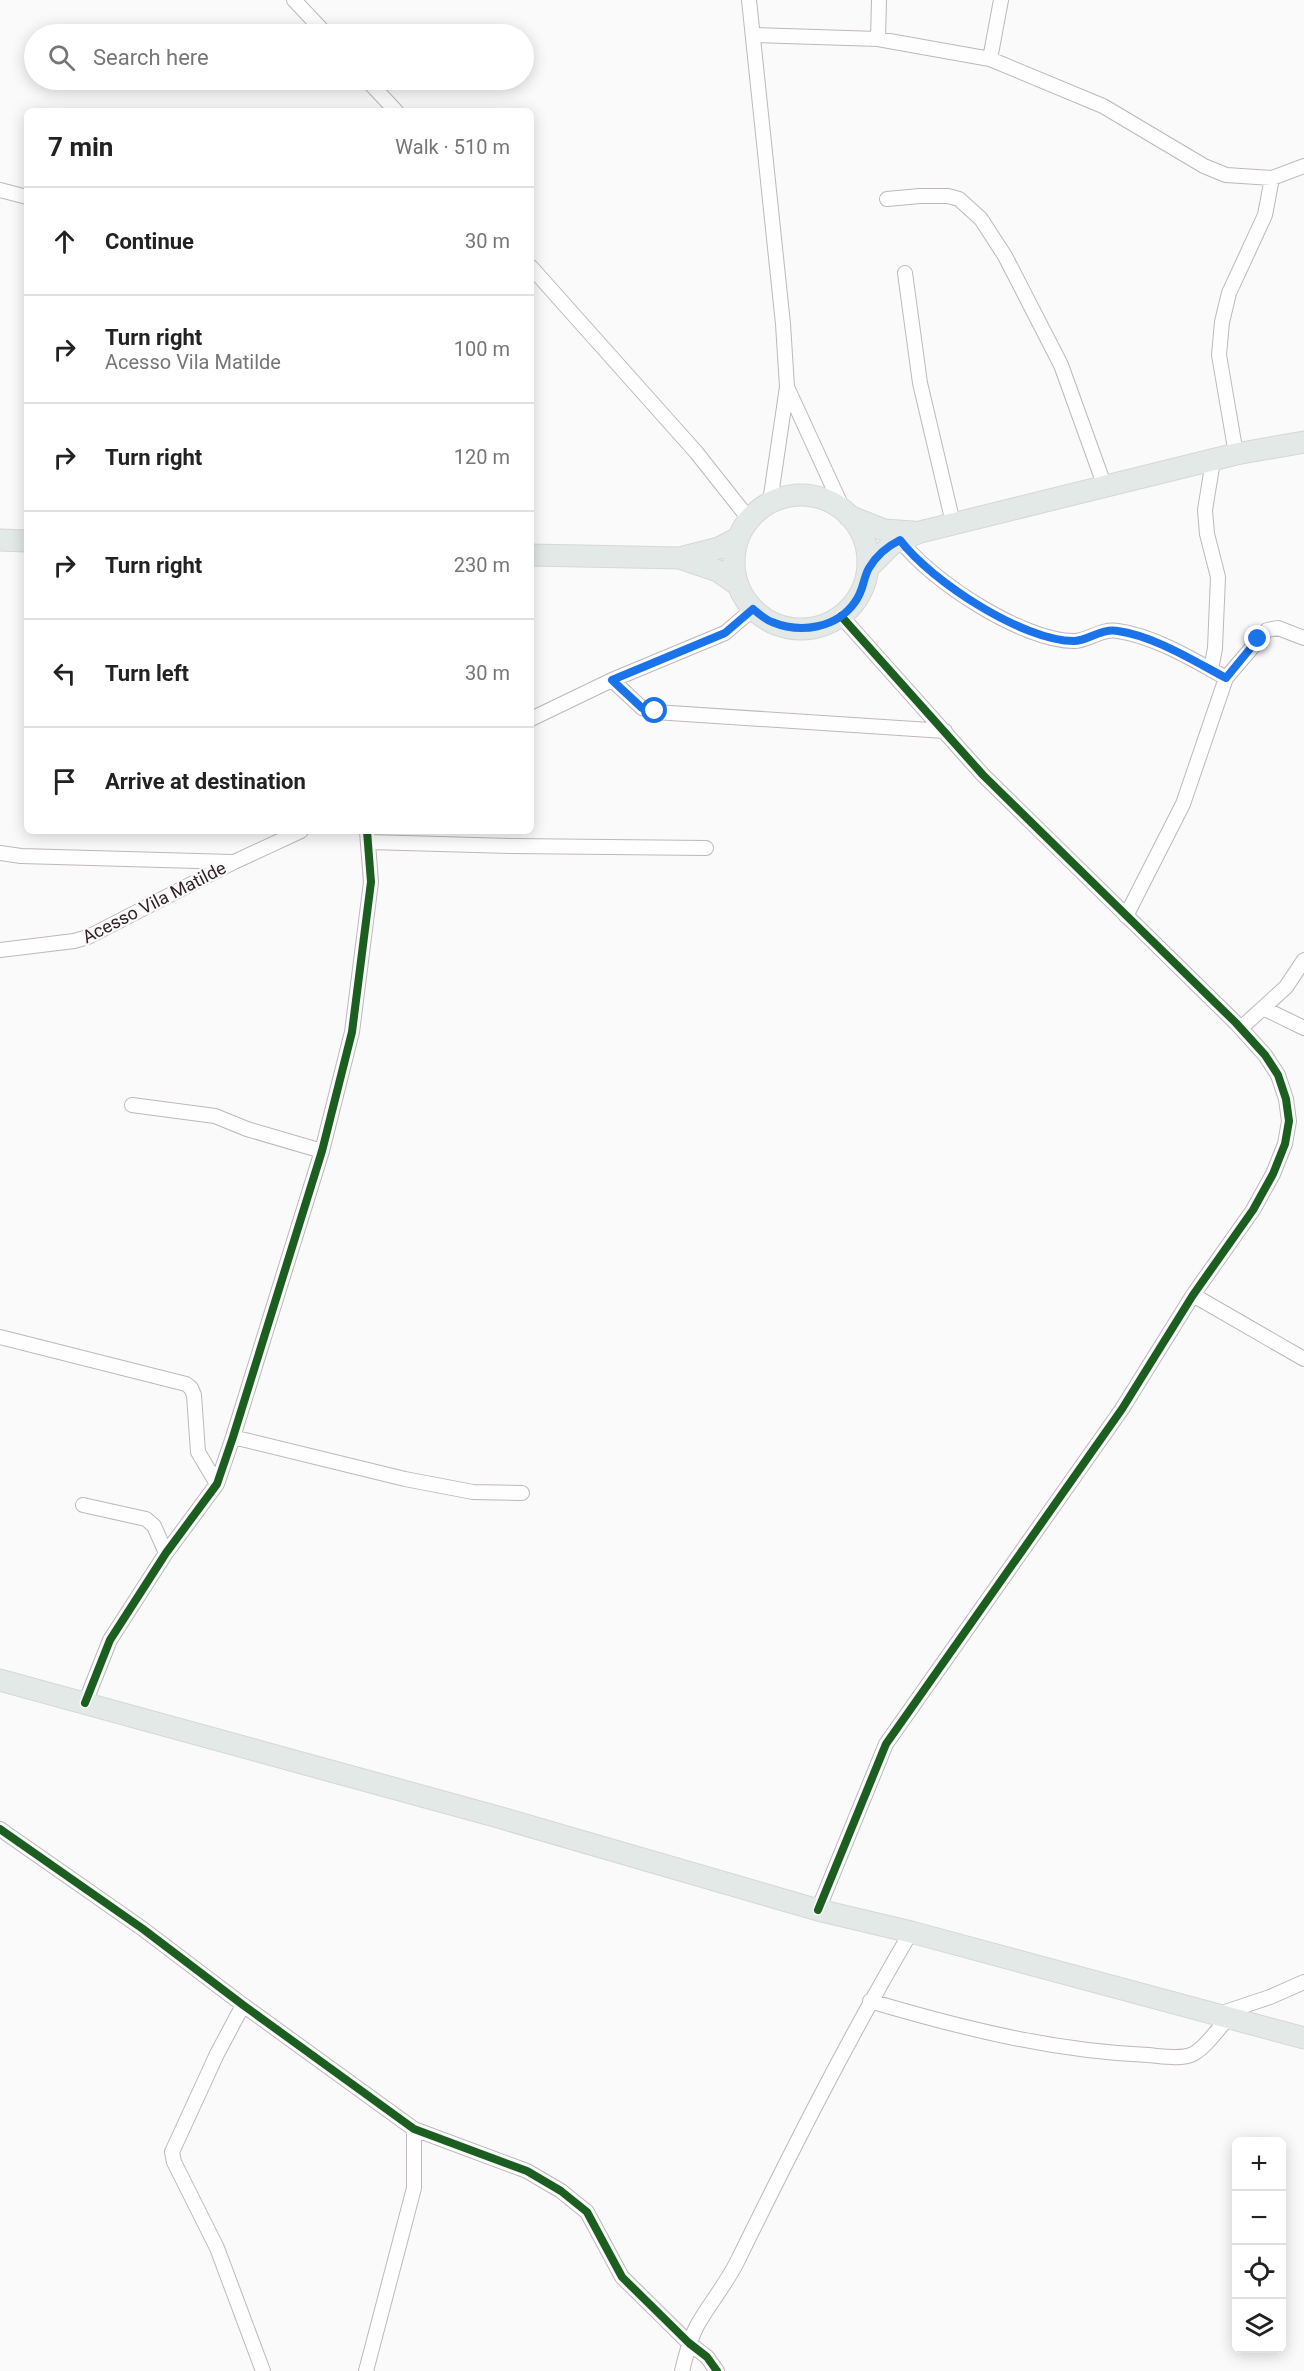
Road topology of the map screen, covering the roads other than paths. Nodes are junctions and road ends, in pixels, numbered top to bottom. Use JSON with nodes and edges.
{"nodes":[{"id":1,"x":294,"y":0,"type":"edge"},
{"id":2,"x":749,"y":0,"type":"edge"},
{"id":3,"x":879,"y":0,"type":"edge"},
{"id":4,"x":1000,"y":0,"type":"edge"},
{"id":5,"x":317,"y":24,"type":"edge"},
{"id":6,"x":753,"y":35,"type":"junction"},
{"id":7,"x":878,"y":39,"type":"junction"},
{"id":8,"x":990,"y":59,"type":"junction"},
{"id":9,"x":376,"y":90,"type":"edge"},
{"id":10,"x":393,"y":108,"type":"edge"},
{"id":11,"x":1304,"y":166,"type":"edge"},
{"id":12,"x":1272,"y":178,"type":"junction"},
{"id":13,"x":0,"y":190,"type":"edge"},
{"id":14,"x":24,"y":196,"type":"edge"},
{"id":15,"x":887,"y":199,"type":"dead end"},
{"id":16,"x":534,"y":270,"type":"edge"},
{"id":17,"x":905,"y":273,"type":"dead end"},
{"id":18,"x":787,"y":387,"type":"junction"},
{"id":19,"x":1304,"y":442,"type":"edge"},
{"id":20,"x":1236,"y":454,"type":"junction"},
{"id":21,"x":1213,"y":461,"type":"junction"},
{"id":22,"x":1105,"y":487,"type":"junction"},
{"id":23,"x":770,"y":502,"type":"junction"},
{"id":24,"x":846,"y":513,"type":"junction"},
{"id":25,"x":749,"y":519,"type":"junction"},
{"id":26,"x":953,"y":523,"type":"junction"},
{"id":27,"x":920,"y":532,"type":"junction"},
{"id":28,"x":738,"y":538,"type":"junction"},
{"id":29,"x":0,"y":540,"type":"edge"},
{"id":30,"x":900,"y":540,"type":"junction"},
{"id":31,"x":24,"y":541,"type":"edge"},
{"id":32,"x":534,"y":555,"type":"edge"},
{"id":33,"x":680,"y":558,"type":"junction"},
{"id":34,"x":868,"y":568,"type":"junction"},
{"id":35,"x":738,"y":585,"type":"junction"},
{"id":36,"x":753,"y":609,"type":"junction"},
{"id":37,"x":841,"y":616,"type":"junction"},
{"id":38,"x":1304,"y":638,"type":"edge"},
{"id":39,"x":1211,"y":670,"type":"junction"},
{"id":40,"x":1226,"y":678,"type":"junction"},
{"id":41,"x":612,"y":680,"type":"junction"},
{"id":42,"x":534,"y":718,"type":"edge"},
{"id":43,"x":945,"y":731,"type":"junction"},
{"id":44,"x":295,"y":834,"type":"edge"},
{"id":45,"x":368,"y":836,"type":"edge"},
{"id":46,"x":706,"y":848,"type":"dead end"},
{"id":47,"x":0,"y":853,"type":"edge"},
{"id":48,"x":234,"y":862,"type":"junction"},
{"id":49,"x":1126,"y":915,"type":"junction"},
{"id":50,"x":0,"y":950,"type":"edge"},
{"id":51,"x":1304,"y":960,"type":"edge"},
{"id":52,"x":1263,"y":1008,"type":"junction"},
{"id":53,"x":1240,"y":1028,"type":"junction"},
{"id":54,"x":1304,"y":1028,"type":"edge"},
{"id":55,"x":132,"y":1105,"type":"dead end"},
{"id":56,"x":322,"y":1151,"type":"junction"},
{"id":57,"x":1192,"y":1295,"type":"junction"},
{"id":58,"x":0,"y":1337,"type":"edge"},
{"id":59,"x":1304,"y":1359,"type":"edge"},
{"id":60,"x":233,"y":1437,"type":"junction"},
{"id":61,"x":217,"y":1484,"type":"junction"},
{"id":62,"x":522,"y":1492,"type":"dead end"},
{"id":63,"x":83,"y":1505,"type":"dead end"},
{"id":64,"x":165,"y":1553,"type":"junction"},
{"id":65,"x":0,"y":1680,"type":"edge"},
{"id":66,"x":85,"y":1703,"type":"junction"},
{"id":67,"x":0,"y":1829,"type":"edge"},
{"id":68,"x":818,"y":1910,"type":"junction"},
{"id":69,"x":912,"y":1932,"type":"junction"},
{"id":70,"x":1304,"y":1982,"type":"edge"},
{"id":71,"x":870,"y":2001,"type":"junction"},
{"id":72,"x":243,"y":2005,"type":"junction"},
{"id":73,"x":1222,"y":2016,"type":"junction"},
{"id":74,"x":1304,"y":2038,"type":"edge"},
{"id":75,"x":414,"y":2129,"type":"junction"},
{"id":76,"x":689,"y":2343,"type":"junction"},
{"id":77,"x":263,"y":2371,"type":"edge"},
{"id":78,"x":366,"y":2371,"type":"edge"},
{"id":79,"x":682,"y":2371,"type":"edge"},
{"id":80,"x":717,"y":2371,"type":"edge"}],
"edges":[{"from":1,"to":5,"type":"street"},
{"from":2,"to":6,"type":"street"},
{"from":3,"to":7,"type":"street"},
{"from":4,"to":8,"type":"street"},
{"from":6,"to":7,"type":"street"},
{"from":6,"to":18,"type":"street"},
{"from":7,"to":8,"type":"street"},
{"from":8,"to":12,"type":"street"},
{"from":9,"to":10,"type":"street"},
{"from":11,"to":12,"type":"street"},
{"from":12,"to":20,"type":"street"},
{"from":13,"to":14,"type":"street"},
{"from":15,"to":22,"type":"street"},
{"from":16,"to":25,"type":"street"},
{"from":17,"to":26,"type":"street"},
{"from":18,"to":23,"type":"street"},
{"from":18,"to":24,"type":"street"},
{"from":19,"to":20,"type":"main road"},
{"from":20,"to":21,"type":"main road"},
{"from":21,"to":22,"type":"main road"},
{"from":21,"to":39,"type":"street"},
{"from":22,"to":26,"type":"main road"},
{"from":23,"to":24,"type":"main road"},
{"from":23,"to":25,"type":"main road"},
{"from":24,"to":27,"type":"main road"},
{"from":24,"to":34,"type":"main road"},
{"from":25,"to":28,"type":"main road"},
{"from":26,"to":27,"type":"main road"},
{"from":27,"to":30,"type":"main road"},
{"from":28,"to":33,"type":"main road"},
{"from":28,"to":35,"type":"main road"},
{"from":29,"to":31,"type":"main road"},
{"from":30,"to":34,"type":"main road"},
{"from":30,"to":39,"type":"street"},
{"from":32,"to":33,"type":"main road"},
{"from":33,"to":35,"type":"main road"},
{"from":34,"to":37,"type":"main road"},
{"from":35,"to":36,"type":"main road"},
{"from":36,"to":37,"type":"main road"},
{"from":36,"to":41,"type":"street"},
{"from":37,"to":43,"type":"street"},
{"from":38,"to":40,"type":"street"},
{"from":39,"to":40,"type":"street"},
{"from":40,"to":49,"type":"street"},
{"from":41,"to":42,"type":"street"},
{"from":41,"to":43,"type":"street"},
{"from":43,"to":49,"type":"street"},
{"from":44,"to":48,"type":"street","name":"Acesso Vila Matilde"},
{"from":45,"to":46,"type":"street"},
{"from":45,"to":56,"type":"street"},
{"from":47,"to":48,"type":"street"},
{"from":48,"to":50,"type":"street","name":"Acesso Vila Matilde"},
{"from":49,"to":53,"type":"street"},
{"from":51,"to":52,"type":"street"},
{"from":52,"to":53,"type":"street"},
{"from":52,"to":54,"type":"street"},
{"from":53,"to":57,"type":"street"},
{"from":55,"to":56,"type":"street"},
{"from":56,"to":60,"type":"street"},
{"from":57,"to":59,"type":"street"},
{"from":57,"to":68,"type":"street"},
{"from":58,"to":61,"type":"street"},
{"from":60,"to":61,"type":"street"},
{"from":60,"to":62,"type":"street"},
{"from":61,"to":64,"type":"street"},
{"from":63,"to":64,"type":"street"},
{"from":64,"to":66,"type":"street"},
{"from":65,"to":66,"type":"main road"},
{"from":66,"to":68,"type":"main road"},
{"from":67,"to":72,"type":"street"},
{"from":68,"to":69,"type":"main road"},
{"from":69,"to":71,"type":"street"},
{"from":69,"to":73,"type":"main road"},
{"from":70,"to":73,"type":"street"},
{"from":71,"to":73,"type":"street"},
{"from":71,"to":76,"type":"street"},
{"from":72,"to":75,"type":"street"},
{"from":72,"to":77,"type":"street"},
{"from":73,"to":74,"type":"main road"},
{"from":75,"to":76,"type":"street"},
{"from":75,"to":78,"type":"street"},
{"from":76,"to":79,"type":"street"},
{"from":76,"to":80,"type":"street"}]}
